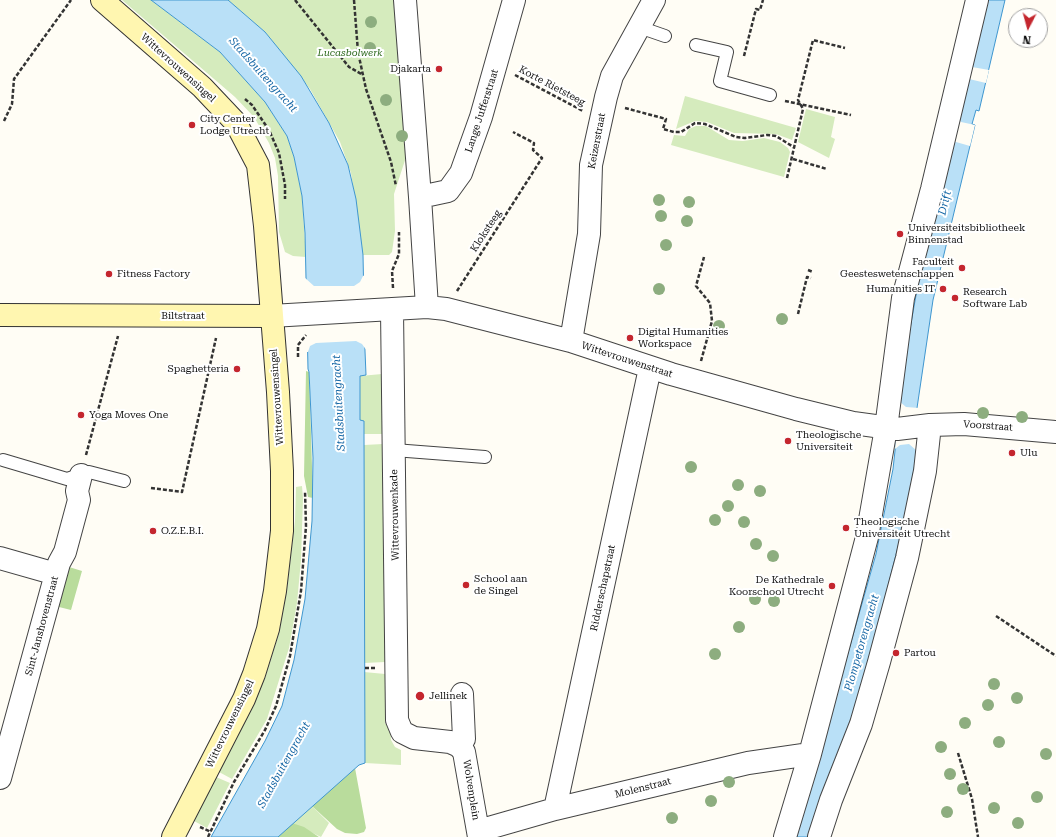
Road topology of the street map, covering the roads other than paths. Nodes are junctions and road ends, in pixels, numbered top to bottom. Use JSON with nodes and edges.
{"nodes":[{"id":1,"x":102,"y":0,"type":"edge"},
{"id":2,"x":405,"y":0,"type":"edge"},
{"id":3,"x":514,"y":0,"type":"edge"},
{"id":4,"x":654,"y":0,"type":"edge"},
{"id":5,"x":977,"y":0,"type":"edge"},
{"id":6,"x":639,"y":27,"type":"junction"},
{"id":7,"x":665,"y":36,"type":"dead end"},
{"id":8,"x":696,"y":45,"type":"dead end"},
{"id":9,"x":770,"y":95,"type":"dead end"},
{"id":10,"x":420,"y":197,"type":"junction"},
{"id":11,"x":427,"y":308,"type":"junction"},
{"id":12,"x":392,"y":310,"type":"junction"},
{"id":13,"x":366,"y":312,"type":"joint"},
{"id":14,"x":0,"y":315,"type":"edge"},
{"id":15,"x":270,"y":316,"type":"junction"},
{"id":16,"x":570,"y":341,"type":"junction"},
{"id":17,"x":650,"y":368,"type":"junction"},
{"id":18,"x":925,"y":426,"type":"junction"},
{"id":19,"x":892,"y":428,"type":"junction"},
{"id":20,"x":1056,"y":432,"type":"edge"},
{"id":21,"x":394,"y":450,"type":"junction"},
{"id":22,"x":485,"y":457,"type":"dead end"},
{"id":23,"x":2,"y":460,"type":"dead end"},
{"id":24,"x":81,"y":475,"type":"junction"},
{"id":25,"x":124,"y":481,"type":"dead end"},
{"id":26,"x":0,"y":558,"type":"edge"},
{"id":27,"x":56,"y":574,"type":"junction"},
{"id":28,"x":462,"y":694,"type":"dead end"},
{"id":29,"x":397,"y":720,"type":"joint"},
{"id":30,"x":459,"y":746,"type":"junction"},
{"id":31,"x":810,"y":754,"type":"junction"},
{"id":32,"x":0,"y":778,"type":"edge"},
{"id":33,"x":555,"y":809,"type":"junction"},
{"id":34,"x":478,"y":834,"type":"edge"},
{"id":35,"x":173,"y":837,"type":"edge"},
{"id":36,"x":785,"y":837,"type":"edge"},
{"id":37,"x":819,"y":837,"type":"edge"}],
"edges":[{"from":1,"to":15,"type":"street","name":"Wittevrouwensingel"},
{"from":2,"to":10,"type":"street"},
{"from":3,"to":10,"type":"street","name":"Lange Jufferstraat"},
{"from":4,"to":6,"type":"street","name":"Keizerstraat"},
{"from":5,"to":19,"type":"street"},
{"from":6,"to":7,"type":"lane"},
{"from":6,"to":16,"type":"street","name":"Keizerstraat"},
{"from":8,"to":9,"type":"lane"},
{"from":10,"to":11,"type":"street"},
{"from":11,"to":12,"type":"street","name":"Wittevrouwenstraat"},
{"from":11,"to":16,"type":"street","name":"Wittevrouwenstraat"},
{"from":12,"to":13,"type":"street","name":"Wittevrouwenstraat"},
{"from":12,"to":21,"type":"street","name":"Wittevrouwenkade"},
{"from":13,"to":15,"type":"street","name":"Biltstraat"},
{"from":14,"to":15,"type":"street","name":"Biltstraat"},
{"from":15,"to":35,"type":"street","name":"Wittevrouwensingel"},
{"from":16,"to":17,"type":"street","name":"Wittevrouwenstraat"},
{"from":17,"to":19,"type":"street","name":"Wittevrouwenstraat"},
{"from":17,"to":33,"type":"street","name":"Ridderschapstraat"},
{"from":18,"to":19,"type":"street","name":"Voorstraat"},
{"from":18,"to":20,"type":"street","name":"Voorstraat"},
{"from":18,"to":37,"type":"street"},
{"from":19,"to":31,"type":"street"},
{"from":21,"to":22,"type":"lane"},
{"from":21,"to":29,"type":"street","name":"Wittevrouwenkade"},
{"from":23,"to":24,"type":"lane"},
{"from":24,"to":25,"type":"lane"},
{"from":24,"to":27,"type":"street","name":"Sint-Janshovenstraat"},
{"from":26,"to":27,"type":"street"},
{"from":27,"to":32,"type":"street","name":"Sint-Janshovenstraat"},
{"from":28,"to":30,"type":"street","name":"Wolvenplein"},
{"from":29,"to":30,"type":"street","name":"Wolvenplein"},
{"from":30,"to":34,"type":"street","name":"Wolvenplein"},
{"from":31,"to":33,"type":"street","name":"Molenstraat"},
{"from":31,"to":36,"type":"street"},
{"from":33,"to":34,"type":"street","name":"Molenstraat"}]}
